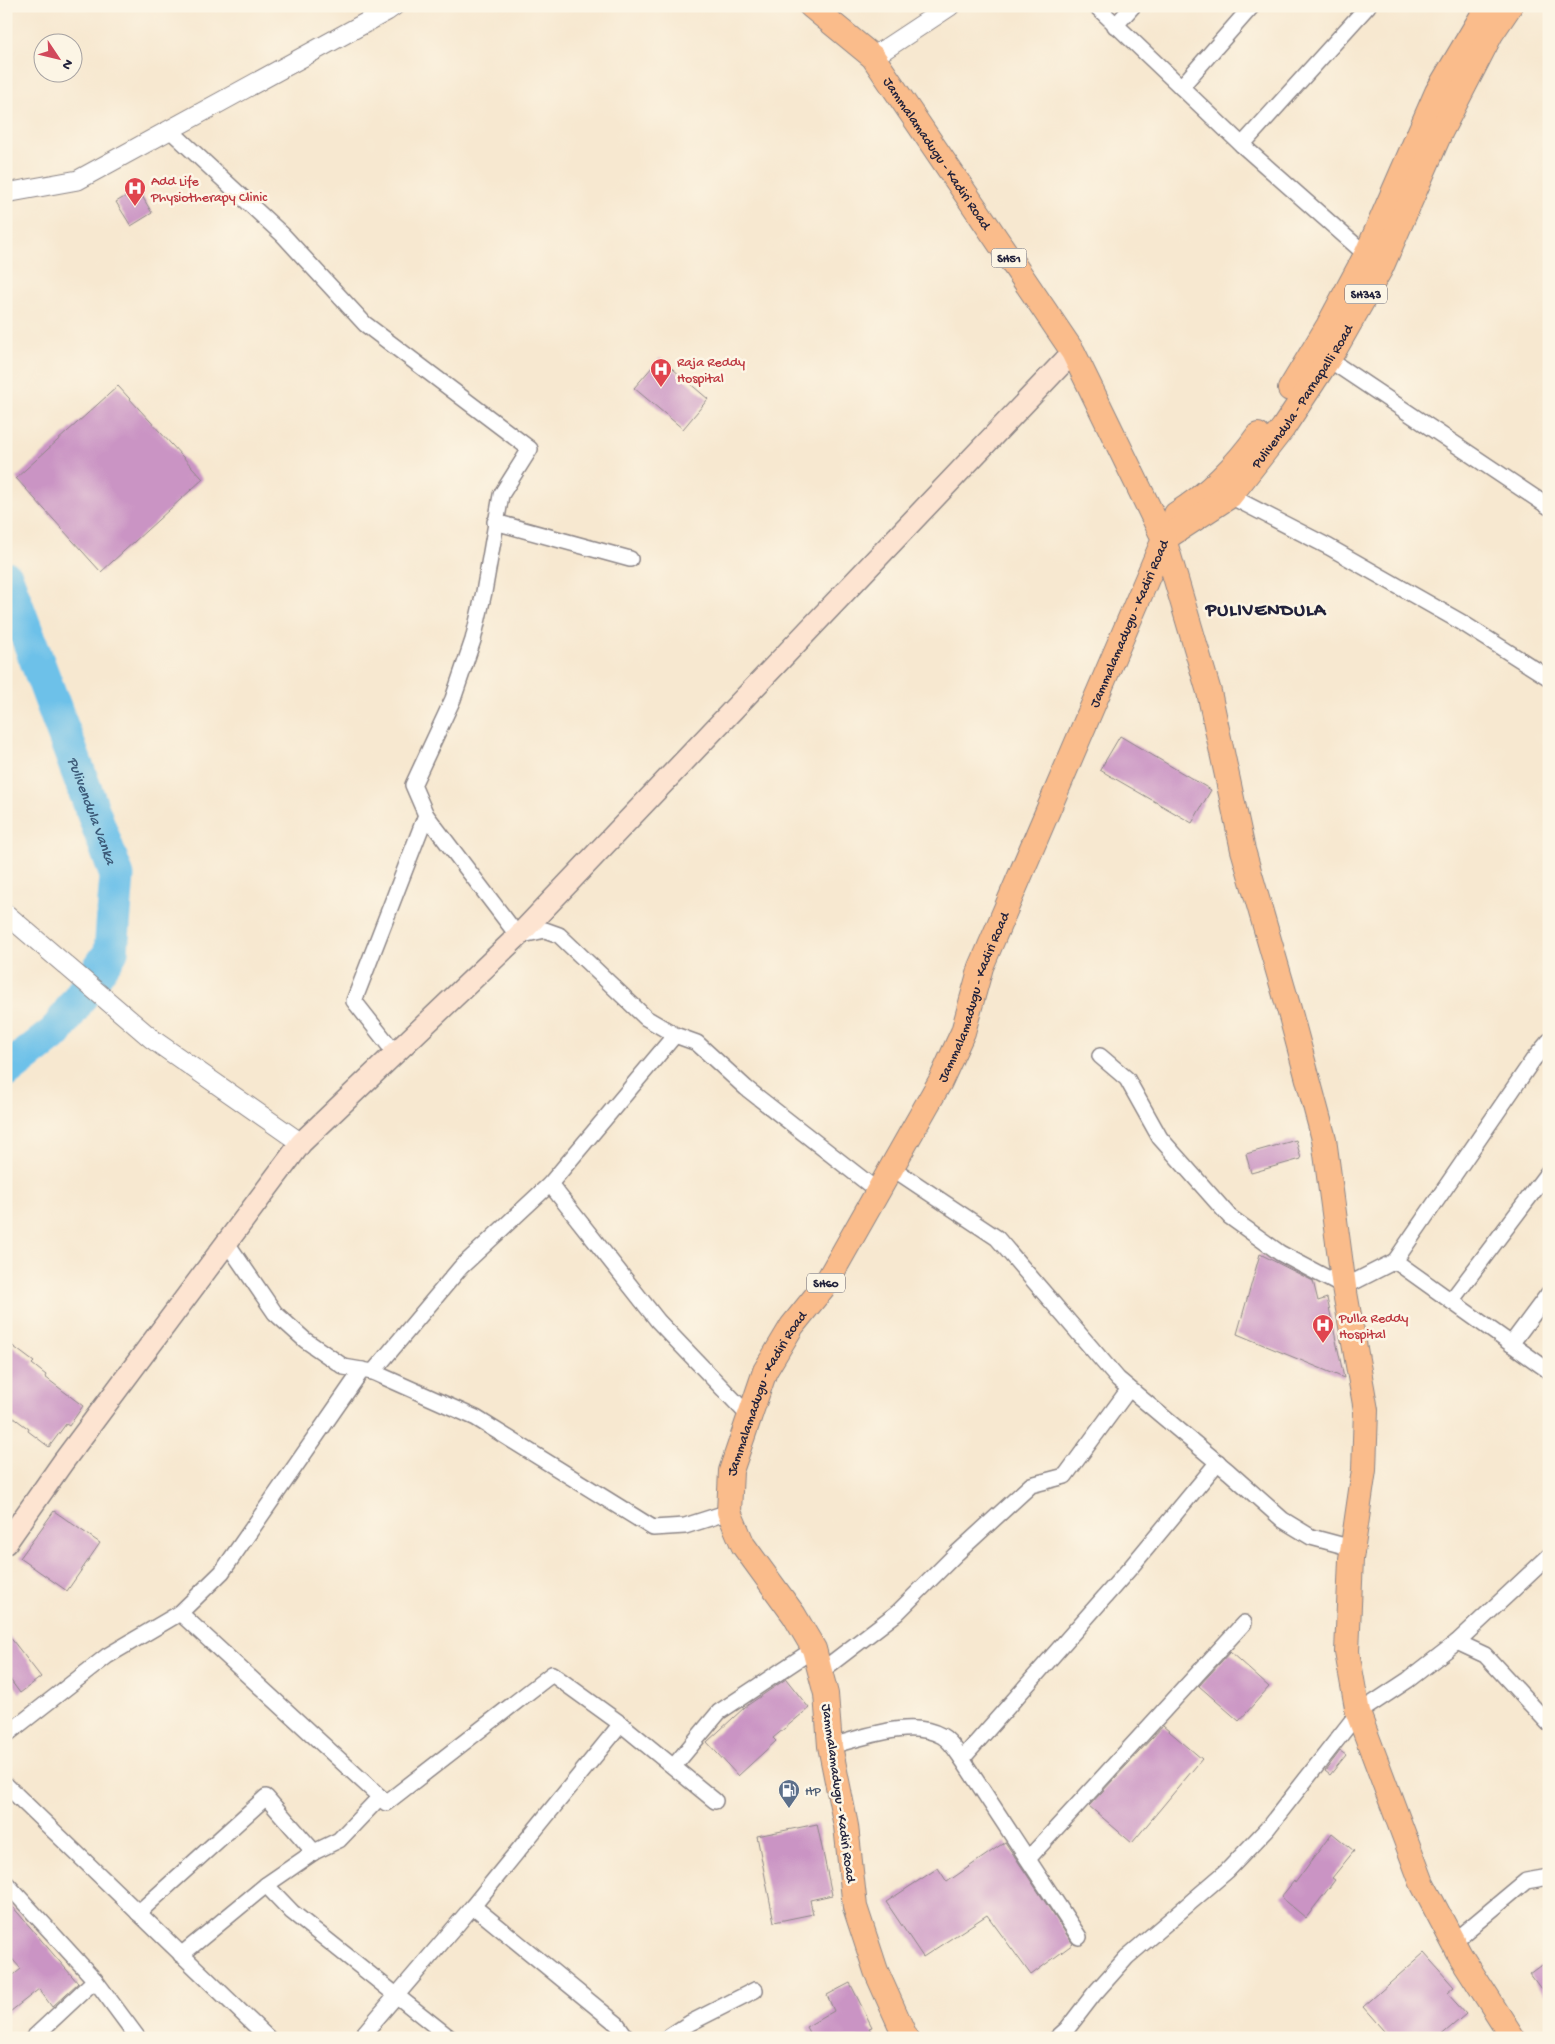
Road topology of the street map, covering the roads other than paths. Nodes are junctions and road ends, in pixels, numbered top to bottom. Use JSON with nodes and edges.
{"nodes":[{"id":1,"x":394,"y":6,"type":"edge"},
{"id":2,"x":811,"y":6,"type":"edge"},
{"id":3,"x":950,"y":6,"type":"edge"},
{"id":4,"x":1096,"y":6,"type":"edge"},
{"id":5,"x":1133,"y":6,"type":"edge"},
{"id":6,"x":1252,"y":6,"type":"edge"},
{"id":7,"x":1368,"y":6,"type":"edge"},
{"id":8,"x":1488,"y":6,"type":"edge"},
{"id":9,"x":1510,"y":6,"type":"edge"},
{"id":10,"x":1115,"y":26,"type":"junction"},
{"id":11,"x":873,"y":57,"type":"junction"},
{"id":12,"x":1181,"y":87,"type":"junction"},
{"id":13,"x":170,"y":130,"type":"junction"},
{"id":14,"x":1242,"y":145,"type":"junction"},
{"id":15,"x":6,"y":193,"type":"edge"},
{"id":16,"x":1373,"y":261,"type":"junction"},
{"id":17,"x":1073,"y":352,"type":"junction"},
{"id":18,"x":1328,"y":359,"type":"junction"},
{"id":19,"x":1230,"y":496,"type":"junction"},
{"id":20,"x":1549,"y":507,"type":"edge"},
{"id":21,"x":496,"y":522,"type":"junction"},
{"id":22,"x":1161,"y":532,"type":"junction"},
{"id":23,"x":630,"y":559,"type":"dead end"},
{"id":24,"x":1547,"y":673,"type":"edge"},
{"id":25,"x":426,"y":815,"type":"junction"},
{"id":26,"x":6,"y":914,"type":"edge"},
{"id":27,"x":518,"y":936,"type":"junction"},
{"id":28,"x":675,"y":1035,"type":"junction"},
{"id":29,"x":1549,"y":1041,"type":"edge"},
{"id":30,"x":395,"y":1053,"type":"junction"},
{"id":31,"x":1100,"y":1056,"type":"dead end"},
{"id":32,"x":301,"y":1143,"type":"junction"},
{"id":33,"x":892,"y":1168,"type":"junction"},
{"id":34,"x":1549,"y":1172,"type":"edge"},
{"id":35,"x":550,"y":1184,"type":"junction"},
{"id":36,"x":879,"y":1192,"type":"junction"},
{"id":37,"x":227,"y":1243,"type":"junction"},
{"id":38,"x":1395,"y":1261,"type":"junction"},
{"id":39,"x":1344,"y":1287,"type":"junction"},
{"id":40,"x":1549,"y":1293,"type":"edge"},
{"id":41,"x":1450,"y":1301,"type":"junction"},
{"id":42,"x":1511,"y":1344,"type":"junction"},
{"id":43,"x":368,"y":1371,"type":"junction"},
{"id":44,"x":1549,"y":1371,"type":"edge"},
{"id":45,"x":1129,"y":1388,"type":"junction"},
{"id":46,"x":749,"y":1416,"type":"junction"},
{"id":47,"x":1218,"y":1462,"type":"junction"},
{"id":48,"x":729,"y":1512,"type":"junction"},
{"id":49,"x":6,"y":1543,"type":"edge"},
{"id":50,"x":1352,"y":1548,"type":"junction"},
{"id":51,"x":1549,"y":1556,"type":"edge"},
{"id":52,"x":180,"y":1613,"type":"junction"},
{"id":53,"x":1244,"y":1624,"type":"dead end"},
{"id":54,"x":1457,"y":1642,"type":"junction"},
{"id":55,"x":814,"y":1649,"type":"junction"},
{"id":56,"x":820,"y":1672,"type":"junction"},
{"id":57,"x":1358,"y":1713,"type":"junction"},
{"id":58,"x":621,"y":1724,"type":"junction"},
{"id":59,"x":1549,"y":1724,"type":"edge"},
{"id":60,"x":6,"y":1735,"type":"edge"},
{"id":61,"x":830,"y":1746,"type":"junction"},
{"id":62,"x":962,"y":1759,"type":"junction"},
{"id":63,"x":674,"y":1766,"type":"junction"},
{"id":64,"x":6,"y":1785,"type":"edge"},
{"id":65,"x":380,"y":1797,"type":"junction"},
{"id":66,"x":715,"y":1801,"type":"dead end"},
{"id":67,"x":314,"y":1852,"type":"junction"},
{"id":68,"x":1028,"y":1859,"type":"junction"},
{"id":69,"x":1549,"y":1877,"type":"edge"},
{"id":70,"x":266,"y":1885,"type":"junction"},
{"id":71,"x":10,"y":1894,"type":"edge"},
{"id":72,"x":473,"y":1906,"type":"junction"},
{"id":73,"x":138,"y":1913,"type":"junction"},
{"id":74,"x":1079,"y":1937,"type":"dead end"},
{"id":75,"x":1453,"y":1942,"type":"junction"},
{"id":76,"x":181,"y":1955,"type":"junction"},
{"id":77,"x":95,"y":1980,"type":"junction"},
{"id":78,"x":755,"y":1990,"type":"dead end"},
{"id":79,"x":397,"y":1996,"type":"junction"},
{"id":80,"x":33,"y":2038,"type":"edge"},
{"id":81,"x":138,"y":2038,"type":"edge"},
{"id":82,"x":268,"y":2038,"type":"edge"},
{"id":83,"x":360,"y":2038,"type":"edge"},
{"id":84,"x":450,"y":2038,"type":"edge"},
{"id":85,"x":627,"y":2038,"type":"edge"},
{"id":86,"x":667,"y":2038,"type":"edge"},
{"id":87,"x":906,"y":2038,"type":"edge"},
{"id":88,"x":1057,"y":2038,"type":"edge"},
{"id":89,"x":1513,"y":2038,"type":"edge"}],
"edges":[{"from":1,"to":13,"type":"street"},
{"from":2,"to":11,"type":"main road","name":"Jammalamadugu - Kadiri Road","number":"SH51"},
{"from":3,"to":11,"type":"street"},
{"from":4,"to":10,"type":"street"},
{"from":5,"to":10,"type":"street"},
{"from":6,"to":12,"type":"street"},
{"from":7,"to":14,"type":"street"},
{"from":8,"to":16,"type":"main road","name":"Pulivendula - Parnapalli Road","number":"SH343"},
{"from":9,"to":16,"type":"main road","name":"Pulivendula - Parnapalli Road","number":"SH343"},
{"from":10,"to":12,"type":"street"},
{"from":11,"to":17,"type":"main road","name":"Jammalamadugu - Kadiri Road","number":"SH51"},
{"from":12,"to":14,"type":"street"},
{"from":13,"to":15,"type":"street"},
{"from":13,"to":21,"type":"street"},
{"from":14,"to":16,"type":"street"},
{"from":16,"to":18,"type":"main road","name":"Pulivendula - Parnapalli Road","number":"SH343"},
{"from":16,"to":22,"type":"main road","name":"Pulivendula - Parnapalli Road","number":"SH343"},
{"from":17,"to":22,"type":"main road","name":"Jammalamadugu - Kadiri Road","number":"SH51"},
{"from":17,"to":27,"type":"main road"},
{"from":18,"to":19,"type":"main road","name":"Pulivendula - Parnapalli Road","number":"SH343"},
{"from":18,"to":20,"type":"street"},
{"from":19,"to":22,"type":"main road","name":"Pulivendula - Parnapalli Road","number":"SH343"},
{"from":19,"to":24,"type":"street"},
{"from":21,"to":23,"type":"street"},
{"from":21,"to":25,"type":"street"},
{"from":22,"to":33,"type":"main road","name":"Jammalamadugu - Kadiri Road","number":"SH60"},
{"from":22,"to":39,"type":"main road"},
{"from":25,"to":27,"type":"street"},
{"from":25,"to":30,"type":"street"},
{"from":26,"to":32,"type":"street"},
{"from":27,"to":28,"type":"street"},
{"from":27,"to":30,"type":"main road"},
{"from":28,"to":35,"type":"street"},
{"from":28,"to":36,"type":"street"},
{"from":29,"to":38,"type":"street"},
{"from":30,"to":32,"type":"main road"},
{"from":31,"to":39,"type":"street"},
{"from":32,"to":37,"type":"main road"},
{"from":33,"to":36,"type":"main road","name":"Jammalamadugu - Kadiri Road","number":"SH60"},
{"from":33,"to":45,"type":"street"},
{"from":34,"to":41,"type":"street"},
{"from":35,"to":43,"type":"street"},
{"from":35,"to":46,"type":"street"},
{"from":36,"to":46,"type":"main road","name":"Jammalamadugu - Kadiri Road","number":"SH60"},
{"from":37,"to":43,"type":"street"},
{"from":37,"to":49,"type":"main road"},
{"from":38,"to":39,"type":"street"},
{"from":38,"to":41,"type":"street"},
{"from":39,"to":50,"type":"main road"},
{"from":40,"to":42,"type":"street"},
{"from":41,"to":42,"type":"street"},
{"from":42,"to":44,"type":"street"},
{"from":43,"to":48,"type":"street"},
{"from":43,"to":52,"type":"street"},
{"from":45,"to":47,"type":"street"},
{"from":45,"to":56,"type":"street"},
{"from":46,"to":48,"type":"main road","name":"Jammalamadugu - Kadiri Road","number":"SH60"},
{"from":47,"to":50,"type":"street"},
{"from":47,"to":62,"type":"street"},
{"from":48,"to":55,"type":"main road","name":"Jammalamadugu - Kadiri Road","number":"SH60"},
{"from":50,"to":57,"type":"main road"},
{"from":51,"to":54,"type":"street"},
{"from":52,"to":60,"type":"street"},
{"from":52,"to":65,"type":"street"},
{"from":53,"to":68,"type":"street"},
{"from":54,"to":57,"type":"street"},
{"from":54,"to":59,"type":"street"},
{"from":55,"to":56,"type":"main road","name":"Jammalamadugu - Kadiri Road","number":"SH60"},
{"from":55,"to":63,"type":"street"},
{"from":56,"to":61,"type":"main road","name":"Jammalamadugu - Kadiri Road","number":"SH60"},
{"from":57,"to":75,"type":"main road"},
{"from":57,"to":88,"type":"street"},
{"from":58,"to":63,"type":"street"},
{"from":58,"to":65,"type":"street"},
{"from":58,"to":72,"type":"street"},
{"from":61,"to":62,"type":"street"},
{"from":61,"to":87,"type":"main road","name":"Jammalamadugu - Kadiri Road","number":"SH60"},
{"from":62,"to":68,"type":"street"},
{"from":63,"to":66,"type":"street"},
{"from":64,"to":73,"type":"street"},
{"from":65,"to":67,"type":"street"},
{"from":67,"to":70,"type":"street"},
{"from":67,"to":73,"type":"street"},
{"from":68,"to":74,"type":"street"},
{"from":69,"to":75,"type":"street"},
{"from":70,"to":76,"type":"street"},
{"from":70,"to":79,"type":"street"},
{"from":71,"to":77,"type":"street"},
{"from":72,"to":79,"type":"street"},
{"from":72,"to":85,"type":"street"},
{"from":73,"to":76,"type":"street"},
{"from":75,"to":89,"type":"main road"},
{"from":76,"to":82,"type":"street"},
{"from":77,"to":80,"type":"street"},
{"from":77,"to":81,"type":"street"},
{"from":78,"to":86,"type":"street"},
{"from":79,"to":83,"type":"street"},
{"from":79,"to":84,"type":"street"}]}
